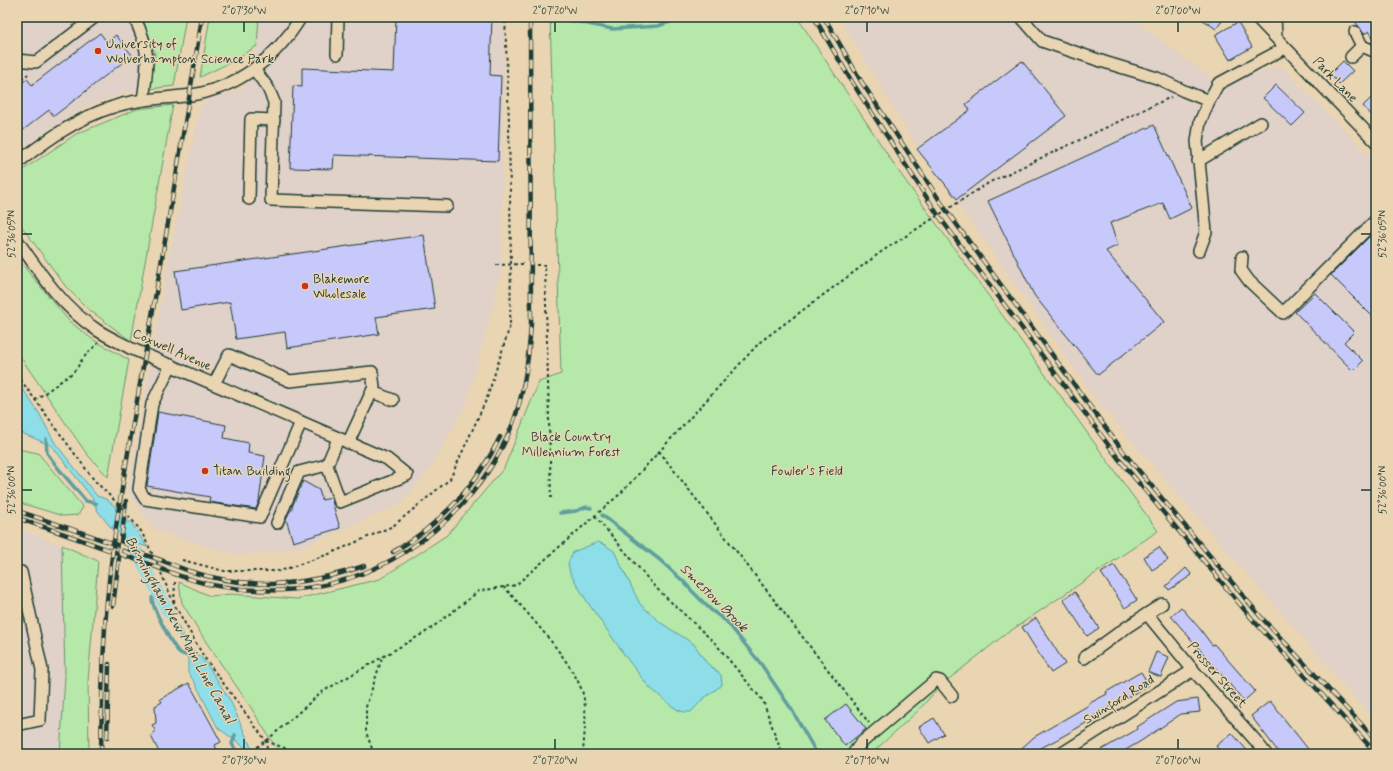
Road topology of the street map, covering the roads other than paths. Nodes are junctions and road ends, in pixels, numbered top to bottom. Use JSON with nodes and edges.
{"nodes":[{"id":1,"x":95,"y":17,"type":"edge"},
{"id":2,"x":134,"y":17,"type":"edge"},
{"id":3,"x":301,"y":17,"type":"edge"},
{"id":4,"x":338,"y":17,"type":"edge"},
{"id":5,"x":1021,"y":17,"type":"edge"},
{"id":6,"x":1256,"y":17,"type":"edge"},
{"id":7,"x":1275,"y":17,"type":"edge"},
{"id":8,"x":1355,"y":32,"type":"dead end"},
{"id":9,"x":1276,"y":37,"type":"junction"},
{"id":10,"x":1362,"y":46,"type":"junction"},
{"id":11,"x":1285,"y":48,"type":"junction"},
{"id":12,"x":1376,"y":52,"type":"edge"},
{"id":13,"x":337,"y":54,"type":"dead end"},
{"id":14,"x":1351,"y":57,"type":"dead end"},
{"id":15,"x":17,"y":60,"type":"edge"},
{"id":16,"x":254,"y":69,"type":"junction"},
{"id":17,"x":143,"y":100,"type":"junction"},
{"id":18,"x":1209,"y":101,"type":"junction"},
{"id":19,"x":274,"y":120,"type":"junction"},
{"id":20,"x":1261,"y":123,"type":"dead end"},
{"id":21,"x":1376,"y":142,"type":"edge"},
{"id":22,"x":1198,"y":161,"type":"junction"},
{"id":23,"x":17,"y":163,"type":"edge"},
{"id":24,"x":249,"y":199,"type":"dead end"},
{"id":25,"x":448,"y":206,"type":"dead end"},
{"id":26,"x":1376,"y":220,"type":"edge"},
{"id":27,"x":17,"y":240,"type":"edge"},
{"id":28,"x":1199,"y":251,"type":"dead end"},
{"id":29,"x":1242,"y":257,"type":"dead end"},
{"id":30,"x":171,"y":365,"type":"junction"},
{"id":31,"x":214,"y":384,"type":"junction"},
{"id":32,"x":370,"y":397,"type":"junction"},
{"id":33,"x":393,"y":400,"type":"dead end"},
{"id":34,"x":301,"y":422,"type":"junction"},
{"id":35,"x":343,"y":441,"type":"junction"},
{"id":36,"x":327,"y":465,"type":"junction"},
{"id":37,"x":277,"y":523,"type":"dead end"},
{"id":38,"x":21,"y":572,"type":"dead end"},
{"id":39,"x":1162,"y":604,"type":"dead end"},
{"id":40,"x":1147,"y":614,"type":"junction"},
{"id":41,"x":1084,"y":658,"type":"dead end"},
{"id":42,"x":1193,"y":670,"type":"junction"},
{"id":43,"x":952,"y":696,"type":"dead end"},
{"id":44,"x":17,"y":724,"type":"edge"},
{"id":45,"x":853,"y":754,"type":"edge"},
{"id":46,"x":1061,"y":754,"type":"edge"},
{"id":47,"x":1266,"y":754,"type":"edge"}],
"edges":[{"from":1,"to":15,"type":"street"},
{"from":2,"to":17,"type":"street"},
{"from":3,"to":16,"type":"street"},
{"from":4,"to":13,"type":"street"},
{"from":5,"to":18,"type":"street"},
{"from":6,"to":9,"type":"street","name":"Park Lane"},
{"from":7,"to":9,"type":"street"},
{"from":8,"to":10,"type":"street"},
{"from":9,"to":11,"type":"street","name":"Park Lane"},
{"from":10,"to":12,"type":"street"},
{"from":10,"to":14,"type":"street"},
{"from":11,"to":18,"type":"street"},
{"from":11,"to":21,"type":"street","name":"Park Lane"},
{"from":16,"to":17,"type":"street"},
{"from":16,"to":19,"type":"street"},
{"from":17,"to":23,"type":"street"},
{"from":18,"to":22,"type":"street"},
{"from":19,"to":24,"type":"street"},
{"from":19,"to":25,"type":"street"},
{"from":20,"to":22,"type":"street"},
{"from":22,"to":28,"type":"street"},
{"from":26,"to":29,"type":"street"},
{"from":27,"to":30,"type":"street","name":"Coxwell Avenue"},
{"from":30,"to":31,"type":"street","name":"Coxwell Avenue"},
{"from":30,"to":34,"type":"street"},
{"from":31,"to":32,"type":"street"},
{"from":31,"to":34,"type":"street","name":"Coxwell Avenue"},
{"from":32,"to":33,"type":"street"},
{"from":32,"to":35,"type":"street"},
{"from":34,"to":35,"type":"street","name":"Coxwell Avenue"},
{"from":35,"to":36,"type":"street"},
{"from":35,"to":36,"type":"street","name":"Coxwell Avenue"},
{"from":36,"to":37,"type":"street"},
{"from":38,"to":44,"type":"street"},
{"from":39,"to":40,"type":"street"},
{"from":40,"to":41,"type":"street"},
{"from":40,"to":42,"type":"street","name":"Prosser Street"},
{"from":42,"to":46,"type":"street","name":"Swinford Road"},
{"from":42,"to":47,"type":"street","name":"Prosser Street"},
{"from":43,"to":45,"type":"street"}]}
